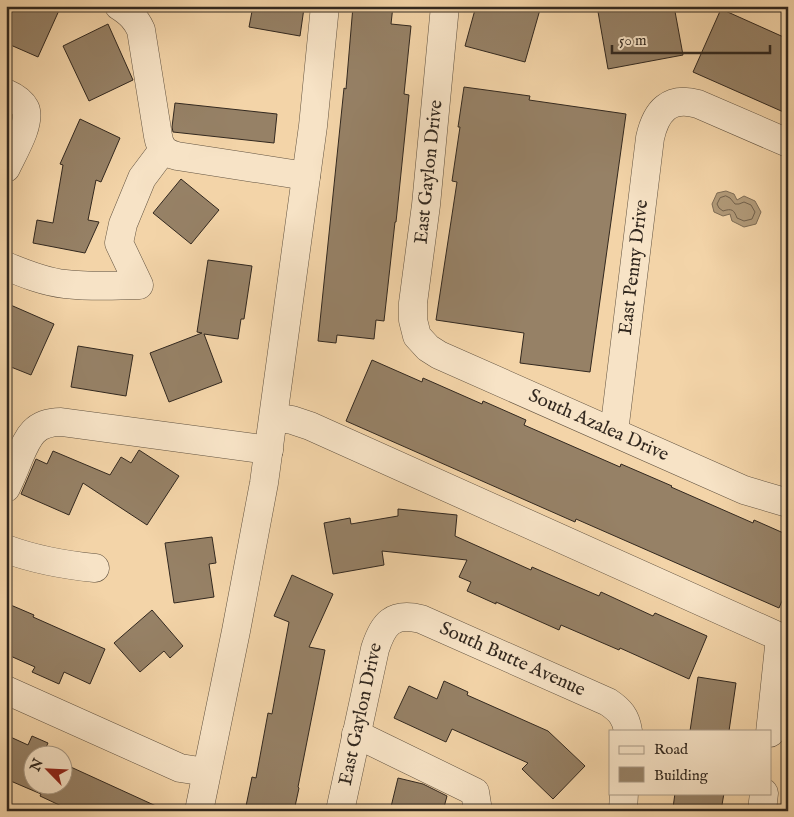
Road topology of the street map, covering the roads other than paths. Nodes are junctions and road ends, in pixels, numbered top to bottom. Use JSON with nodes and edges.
{"nodes":[{"id":1,"x":118,"y":6,"type":"edge"},
{"id":2,"x":325,"y":6,"type":"edge"},
{"id":3,"x":445,"y":6,"type":"edge"},
{"id":4,"x":16,"y":101,"type":"edge"},
{"id":5,"x":788,"y":143,"type":"edge"},
{"id":6,"x":163,"y":150,"type":"junction"},
{"id":7,"x":6,"y":168,"type":"edge"},
{"id":8,"x":306,"y":176,"type":"junction"},
{"id":9,"x":6,"y":266,"type":"edge"},
{"id":10,"x":417,"y":336,"type":"joint"},
{"id":11,"x":274,"y":417,"type":"junction"},
{"id":12,"x":614,"y":432,"type":"junction"},
{"id":13,"x":269,"y":450,"type":"junction"},
{"id":14,"x":6,"y":488,"type":"edge"},
{"id":15,"x":788,"y":503,"type":"edge"},
{"id":16,"x":6,"y":549,"type":"edge"},
{"id":17,"x":95,"y":568,"type":"dead end"},
{"id":18,"x":390,"y":621,"type":"joint"},
{"id":19,"x":784,"y":637,"type":"edge"},
{"id":20,"x":6,"y":690,"type":"edge"},
{"id":21,"x":627,"y":726,"type":"edge"},
{"id":22,"x":770,"y":730,"type":"edge"},
{"id":23,"x":356,"y":734,"type":"junction"},
{"id":24,"x":206,"y":772,"type":"junction"},
{"id":25,"x":624,"y":794,"type":"edge"},
{"id":26,"x":764,"y":794,"type":"edge"},
{"id":27,"x":198,"y":811,"type":"edge"},
{"id":28,"x":340,"y":811,"type":"edge"},
{"id":29,"x":478,"y":811,"type":"edge"},
{"id":30,"x":623,"y":811,"type":"edge"},
{"id":31,"x":762,"y":811,"type":"edge"}],
"edges":[{"from":1,"to":6,"type":"street"},
{"from":2,"to":8,"type":"street"},
{"from":3,"to":10,"type":"street","name":"East Gaylon Drive"},
{"from":4,"to":7,"type":"street"},
{"from":5,"to":12,"type":"street","name":"East Penny Drive"},
{"from":6,"to":8,"type":"street"},
{"from":6,"to":9,"type":"street"},
{"from":8,"to":11,"type":"street"},
{"from":10,"to":12,"type":"street","name":"South Azalea Drive"},
{"from":11,"to":13,"type":"street"},
{"from":11,"to":19,"type":"street"},
{"from":12,"to":15,"type":"street","name":"South Azalea Drive"},
{"from":13,"to":14,"type":"street"},
{"from":13,"to":24,"type":"street"},
{"from":16,"to":17,"type":"street"},
{"from":18,"to":21,"type":"street","name":"South Butte Avenue"},
{"from":18,"to":23,"type":"street","name":"East Gaylon Drive"},
{"from":19,"to":22,"type":"street"},
{"from":20,"to":24,"type":"street"},
{"from":23,"to":28,"type":"street","name":"East Gaylon Drive"},
{"from":23,"to":29,"type":"street"},
{"from":24,"to":27,"type":"street"},
{"from":25,"to":30,"type":"street"},
{"from":26,"to":31,"type":"street"}]}
